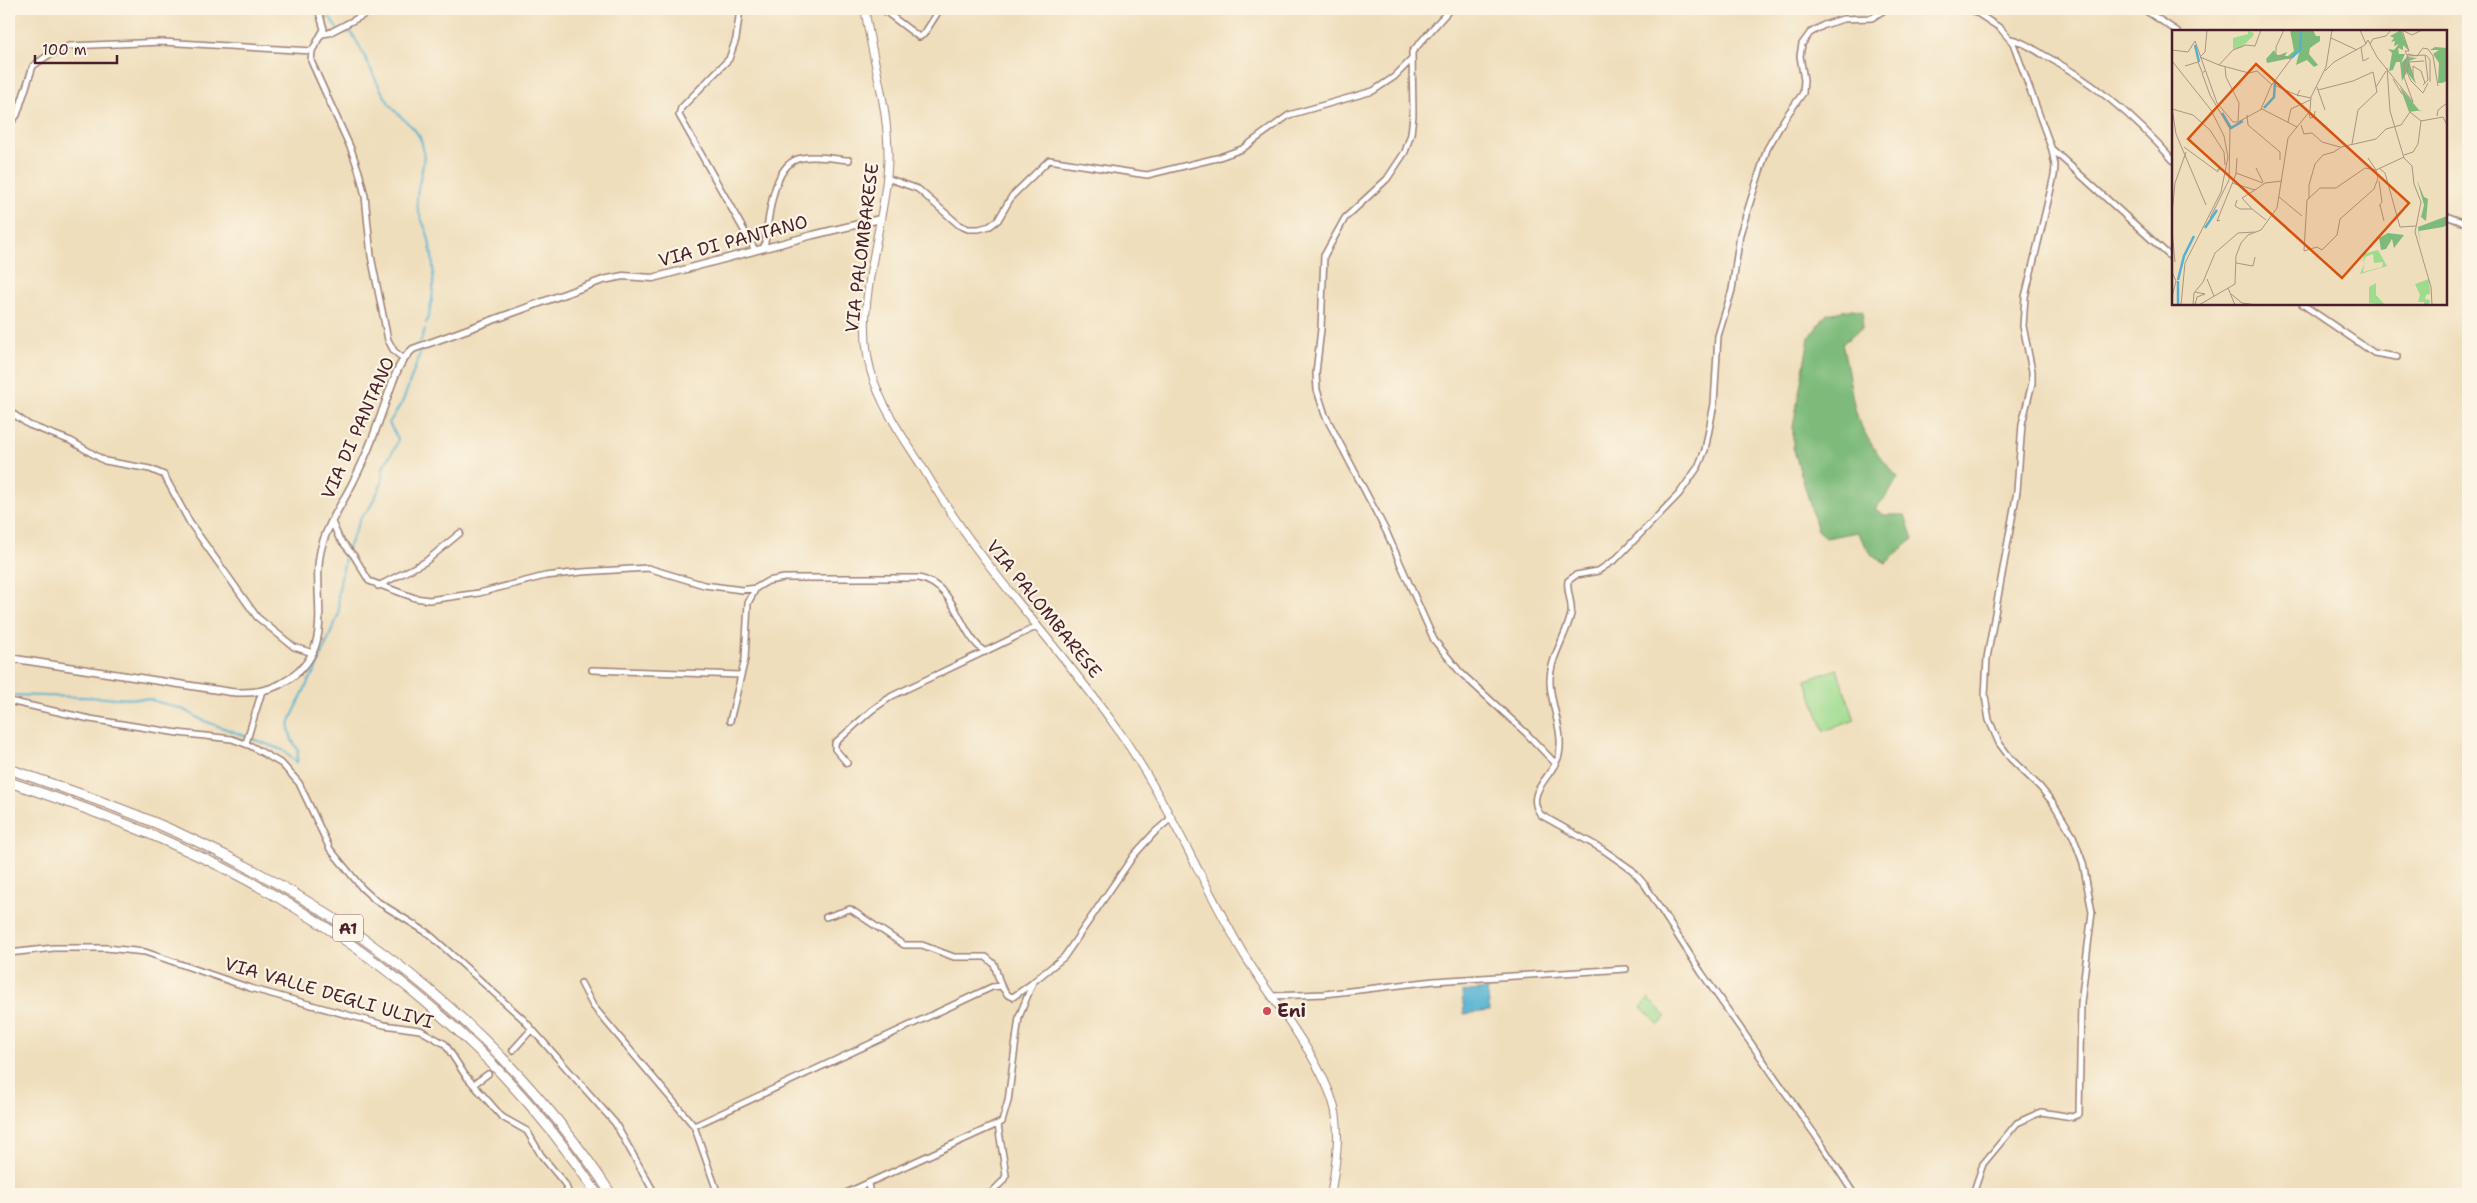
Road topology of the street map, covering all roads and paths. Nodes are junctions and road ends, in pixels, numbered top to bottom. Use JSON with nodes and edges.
{"nodes":[{"id":1,"x":318,"y":9,"type":"edge"},
{"id":2,"x":375,"y":9,"type":"edge"},
{"id":3,"x":740,"y":9,"type":"edge"},
{"id":4,"x":865,"y":9,"type":"edge"},
{"id":5,"x":882,"y":9,"type":"edge"},
{"id":6,"x":940,"y":9,"type":"edge"},
{"id":7,"x":1450,"y":9,"type":"edge"},
{"id":8,"x":1886,"y":9,"type":"edge"},
{"id":9,"x":1971,"y":9,"type":"edge"},
{"id":10,"x":2143,"y":9,"type":"edge"},
{"id":11,"x":2175,"y":30,"type":"edge"},
{"id":12,"x":322,"y":34,"type":"junction"},
{"id":13,"x":2010,"y":39,"type":"junction"},
{"id":14,"x":312,"y":51,"type":"junction"},
{"id":15,"x":1411,"y":60,"type":"junction"},
{"id":16,"x":9,"y":125,"type":"edge"},
{"id":17,"x":2051,"y":148,"type":"junction"},
{"id":18,"x":2172,"y":159,"type":"edge"},
{"id":19,"x":849,"y":160,"type":"dead end"},
{"id":20,"x":887,"y":178,"type":"junction"},
{"id":21,"x":2447,"y":216,"type":"edge"},
{"id":22,"x":880,"y":219,"type":"junction"},
{"id":23,"x":2468,"y":224,"type":"edge"},
{"id":24,"x":764,"y":248,"type":"junction"},
{"id":25,"x":755,"y":250,"type":"junction"},
{"id":26,"x":2172,"y":258,"type":"edge"},
{"id":27,"x":2303,"y":305,"type":"edge"},
{"id":28,"x":2397,"y":357,"type":"dead end"},
{"id":29,"x":404,"y":358,"type":"junction"},
{"id":30,"x":9,"y":411,"type":"edge"},
{"id":31,"x":332,"y":522,"type":"junction"},
{"id":32,"x":460,"y":533,"type":"dead end"},
{"id":33,"x":377,"y":586,"type":"junction"},
{"id":34,"x":756,"y":588,"type":"junction"},
{"id":35,"x":1038,"y":626,"type":"junction"},
{"id":36,"x":985,"y":652,"type":"junction"},
{"id":37,"x":312,"y":653,"type":"junction"},
{"id":38,"x":9,"y":658,"type":"edge"},
{"id":39,"x":592,"y":670,"type":"dead end"},
{"id":40,"x":741,"y":675,"type":"junction"},
{"id":41,"x":262,"y":691,"type":"junction"},
{"id":42,"x":9,"y":701,"type":"edge"},
{"id":43,"x":730,"y":720,"type":"dead end"},
{"id":44,"x":246,"y":744,"type":"junction"},
{"id":45,"x":847,"y":763,"type":"dead end"},
{"id":46,"x":1556,"y":764,"type":"junction"},
{"id":47,"x":9,"y":769,"type":"edge"},
{"id":48,"x":9,"y":782,"type":"edge"},
{"id":49,"x":1170,"y":819,"type":"junction"},
{"id":50,"x":826,"y":917,"type":"dead end"},
{"id":51,"x":9,"y":953,"type":"edge"},
{"id":52,"x":1626,"y":969,"type":"dead end"},
{"id":53,"x":1033,"y":982,"type":"junction"},
{"id":54,"x":581,"y":983,"type":"dead end"},
{"id":55,"x":1001,"y":986,"type":"junction"},
{"id":56,"x":1270,"y":996,"type":"junction"},
{"id":57,"x":532,"y":1029,"type":"junction"},
{"id":58,"x":512,"y":1050,"type":"tunnel mouth"},
{"id":59,"x":488,"y":1074,"type":"tunnel mouth"},
{"id":60,"x":474,"y":1084,"type":"junction"},
{"id":61,"x":694,"y":1126,"type":"junction"},
{"id":62,"x":998,"y":1126,"type":"junction"},
{"id":63,"x":868,"y":1184,"type":"junction"},
{"id":64,"x":569,"y":1194,"type":"edge"},
{"id":65,"x":597,"y":1194,"type":"edge"},
{"id":66,"x":611,"y":1194,"type":"edge"},
{"id":67,"x":655,"y":1194,"type":"edge"},
{"id":68,"x":718,"y":1194,"type":"edge"},
{"id":69,"x":844,"y":1194,"type":"edge"},
{"id":70,"x":870,"y":1194,"type":"edge"},
{"id":71,"x":990,"y":1194,"type":"edge"},
{"id":72,"x":1331,"y":1194,"type":"edge"},
{"id":73,"x":1854,"y":1194,"type":"edge"},
{"id":74,"x":1973,"y":1194,"type":"edge"}],
"edges":[{"from":1,"to":12,"type":"street"},
{"from":2,"to":12,"type":"street"},
{"from":3,"to":25,"type":"street"},
{"from":4,"to":20,"type":"main road","name":"VIA PALOMBARESE"},
{"from":5,"to":6,"type":"street"},
{"from":7,"to":15,"type":"street"},
{"from":8,"to":46,"type":"street"},
{"from":9,"to":13,"type":"street"},
{"from":10,"to":11,"type":"street"},
{"from":12,"to":14,"type":"street"},
{"from":13,"to":17,"type":"street"},
{"from":13,"to":18,"type":"street"},
{"from":14,"to":16,"type":"street"},
{"from":14,"to":29,"type":"street"},
{"from":15,"to":20,"type":"street"},
{"from":15,"to":46,"type":"street"},
{"from":17,"to":26,"type":"street"},
{"from":17,"to":74,"type":"street"},
{"from":19,"to":24,"type":"street"},
{"from":20,"to":22,"type":"main road","name":"VIA PALOMBARESE"},
{"from":21,"to":23,"type":"street"},
{"from":22,"to":24,"type":"street","name":"VIA DI PANTANO"},
{"from":22,"to":35,"type":"main road","name":"VIA PALOMBARESE"},
{"from":24,"to":25,"type":"street","name":"VIA DI PANTANO"},
{"from":25,"to":29,"type":"street","name":"VIA DI PANTANO"},
{"from":27,"to":28,"type":"street"},
{"from":29,"to":31,"type":"street","name":"VIA DI PANTANO"},
{"from":30,"to":37,"type":"street"},
{"from":31,"to":33,"type":"street"},
{"from":31,"to":37,"type":"street","name":"VIA DI PANTANO"},
{"from":32,"to":33,"type":"street"},
{"from":33,"to":34,"type":"street"},
{"from":34,"to":36,"type":"street"},
{"from":34,"to":40,"type":"street"},
{"from":35,"to":36,"type":"street"},
{"from":35,"to":49,"type":"main road","name":"VIA PALOMBARESE"},
{"from":36,"to":45,"type":"street"},
{"from":37,"to":41,"type":"street","name":"VIA DI PANTANO"},
{"from":38,"to":41,"type":"street","name":"VIA DI PANTANO"},
{"from":39,"to":40,"type":"street"},
{"from":40,"to":43,"type":"street"},
{"from":41,"to":44,"type":"street"},
{"from":42,"to":44,"type":"street"},
{"from":44,"to":57,"type":"street"},
{"from":46,"to":73,"type":"street"},
{"from":47,"to":66,"type":"highway","number":"A1"},
{"from":48,"to":65,"type":"highway","number":"A1"},
{"from":49,"to":53,"type":"street"},
{"from":49,"to":56,"type":"main road","name":"VIA PALOMBARESE"},
{"from":50,"to":55,"type":"street"},
{"from":51,"to":60,"type":"street","name":"VIA VALLE DEGLI ULIVI"},
{"from":52,"to":56,"type":"street"},
{"from":53,"to":55,"type":"street"},
{"from":53,"to":62,"type":"street"},
{"from":54,"to":61,"type":"street"},
{"from":55,"to":61,"type":"street"},
{"from":56,"to":72,"type":"main road","name":"VIA PALOMBARESE"},
{"from":57,"to":58,"type":"street"},
{"from":57,"to":67,"type":"street"},
{"from":59,"to":60,"type":"street"},
{"from":60,"to":64,"type":"street","name":"VIA VALLE DEGLI ULIVI"},
{"from":61,"to":68,"type":"street"},
{"from":62,"to":63,"type":"street"},
{"from":62,"to":71,"type":"street"},
{"from":63,"to":69,"type":"street"},
{"from":63,"to":70,"type":"street"}]}
